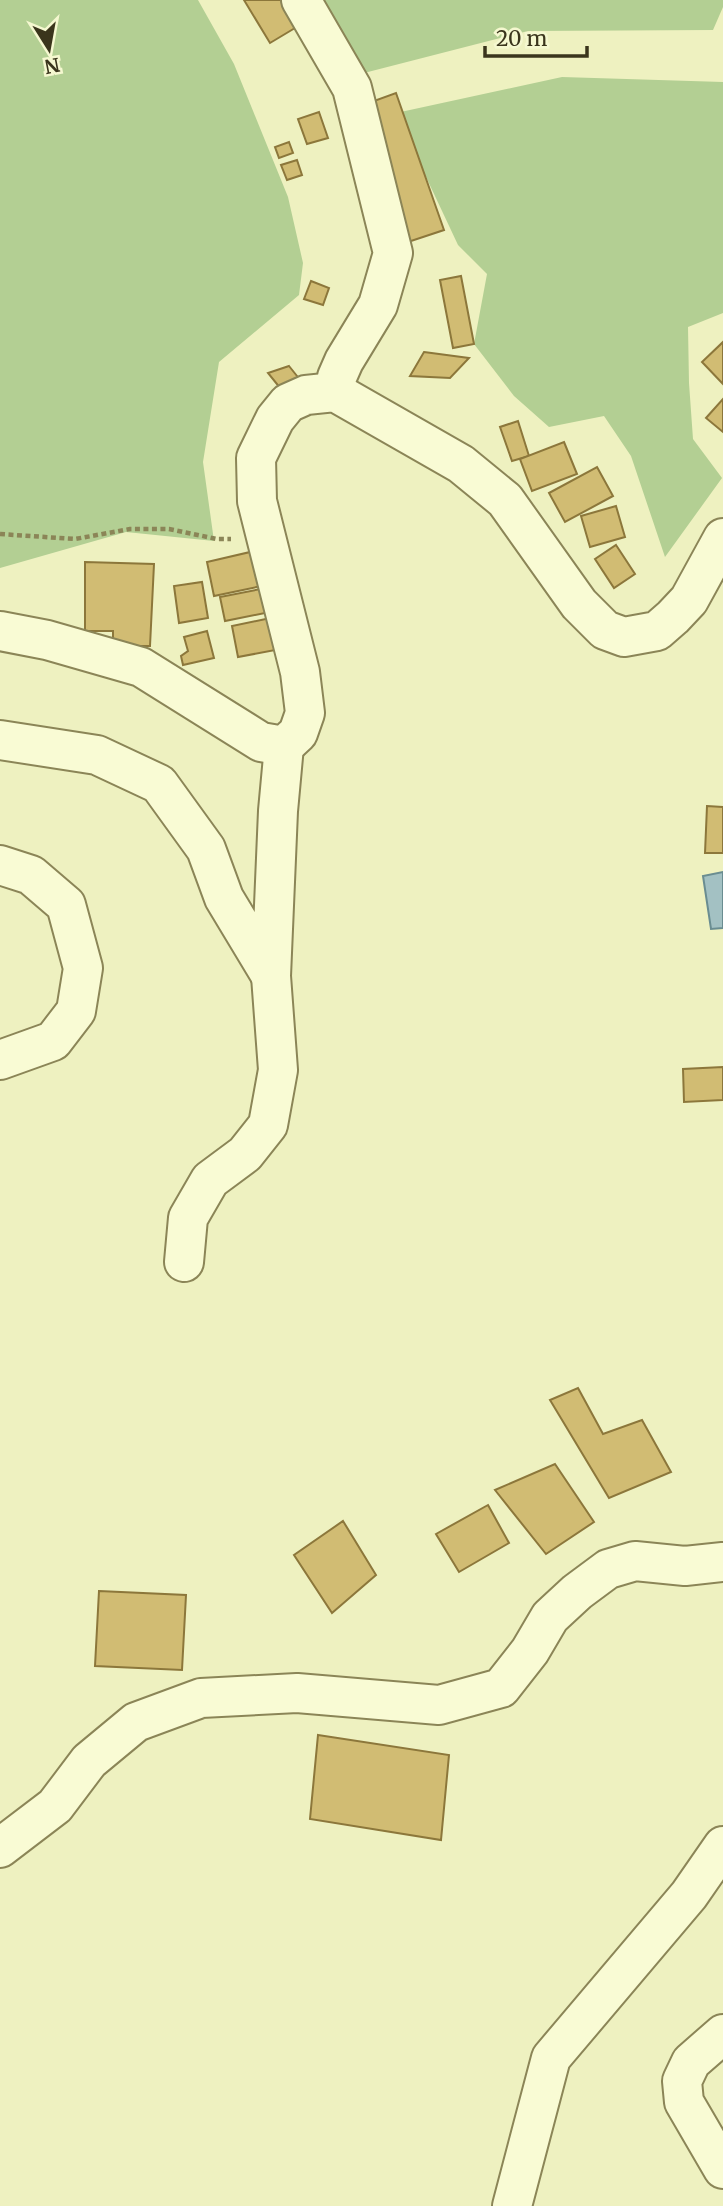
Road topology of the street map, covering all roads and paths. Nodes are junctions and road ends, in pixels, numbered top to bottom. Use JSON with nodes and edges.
{"nodes":[{"id":1,"x":301,"y":0,"type":"edge"},
{"id":2,"x":335,"y":392,"type":"junction"},
{"id":3,"x":0,"y":534,"type":"edge"},
{"id":4,"x":723,"y":538,"type":"edge"},
{"id":5,"x":267,"y":539,"type":"junction"},
{"id":6,"x":0,"y":631,"type":"edge"},
{"id":7,"x":0,"y":740,"type":"edge"},
{"id":8,"x":284,"y":747,"type":"junction"},
{"id":9,"x":0,"y":865,"type":"edge"},
{"id":10,"x":271,"y":976,"type":"junction"},
{"id":11,"x":0,"y":1060,"type":"edge"},
{"id":12,"x":184,"y":1262,"type":"dead end"},
{"id":13,"x":723,"y":1562,"type":"edge"},
{"id":14,"x":723,"y":1846,"type":"edge"},
{"id":15,"x":0,"y":1848,"type":"edge"},
{"id":16,"x":723,"y":2034,"type":"edge"},
{"id":17,"x":723,"y":2169,"type":"edge"},
{"id":18,"x":512,"y":2206,"type":"edge"}],
"edges":[{"from":1,"to":2,"type":"street"},
{"from":2,"to":4,"type":"street"},
{"from":2,"to":5,"type":"street"},
{"from":3,"to":5,"type":"path"},
{"from":5,"to":8,"type":"street"},
{"from":6,"to":8,"type":"street"},
{"from":7,"to":10,"type":"street"},
{"from":8,"to":10,"type":"street"},
{"from":9,"to":11,"type":"street"},
{"from":10,"to":12,"type":"street"},
{"from":13,"to":15,"type":"street"},
{"from":14,"to":18,"type":"street"},
{"from":16,"to":17,"type":"street"}]}
